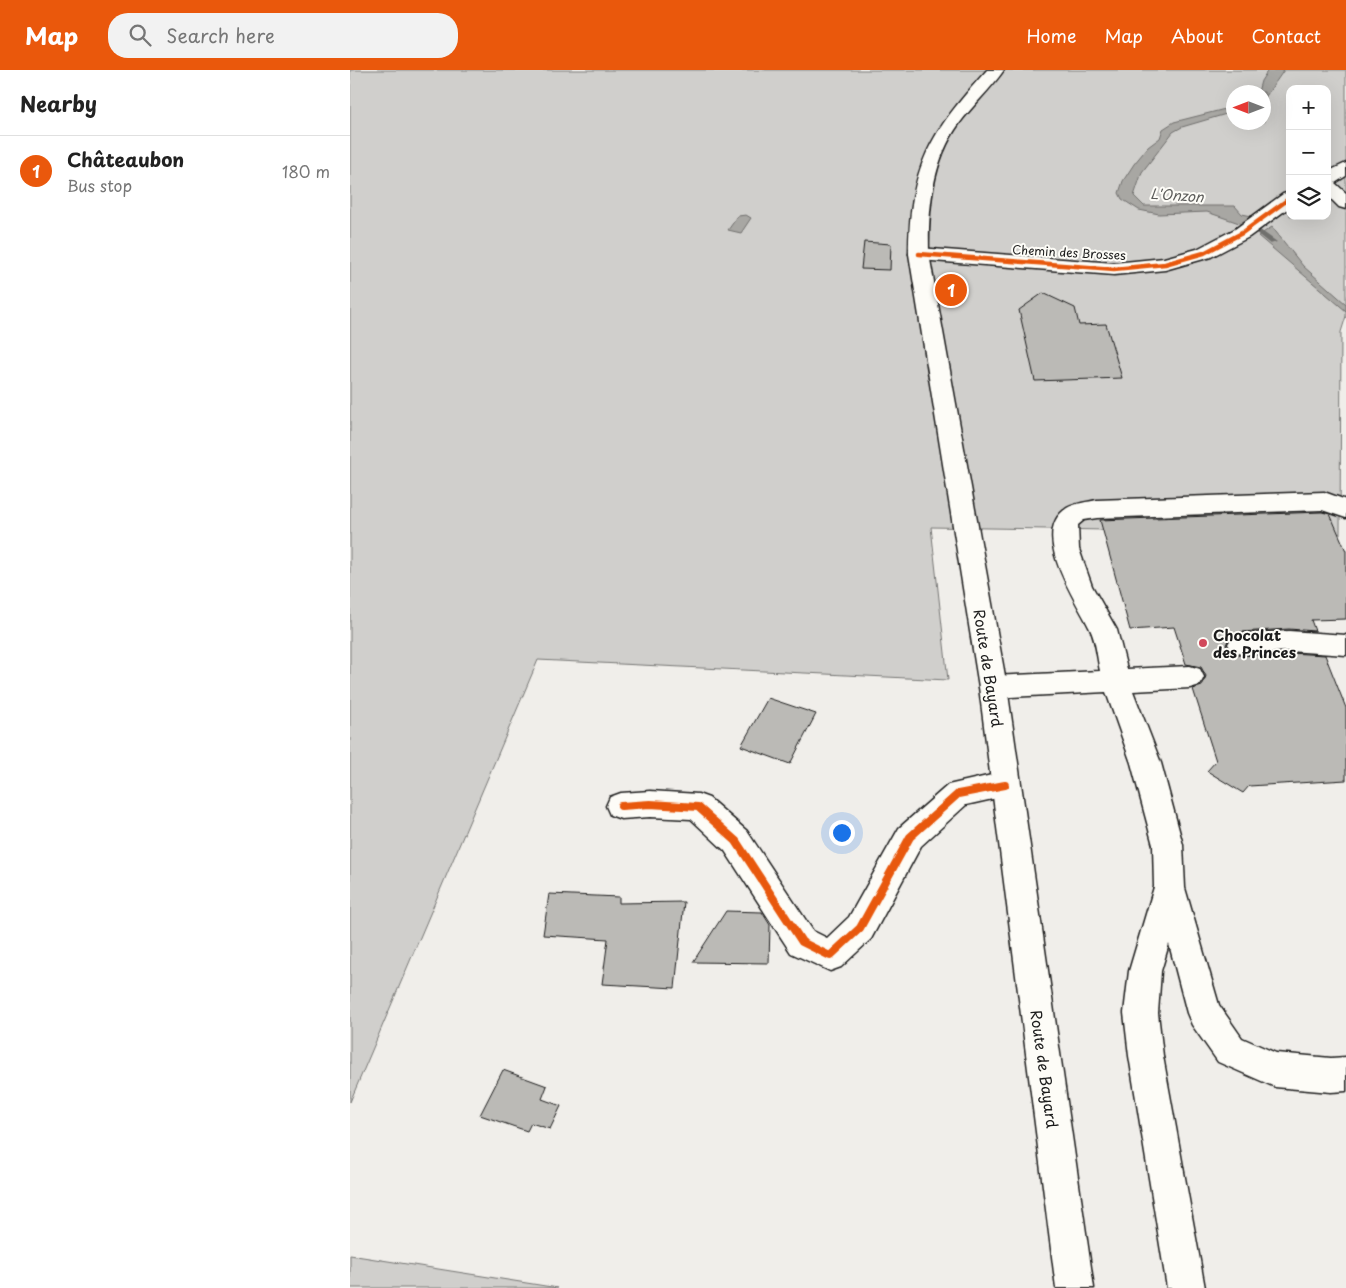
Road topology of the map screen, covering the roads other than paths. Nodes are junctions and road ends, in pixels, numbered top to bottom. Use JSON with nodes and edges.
{"nodes":[{"id":1,"x":996,"y":70,"type":"edge"},
{"id":2,"x":1346,"y":168,"type":"edge"},
{"id":3,"x":1331,"y":177,"type":"edge"},
{"id":4,"x":1331,"y":189,"type":"edge"},
{"id":5,"x":1286,"y":201,"type":"edge"},
{"id":6,"x":1346,"y":202,"type":"edge"},
{"id":7,"x":919,"y":254,"type":"junction"},
{"id":8,"x":1346,"y":509,"type":"edge"},
{"id":9,"x":1241,"y":644,"type":"dead end"},
{"id":10,"x":1346,"y":645,"type":"edge"},
{"id":11,"x":1190,"y":677,"type":"dead end"},
{"id":12,"x":1116,"y":682,"type":"junction"},
{"id":13,"x":993,"y":687,"type":"junction"},
{"id":14,"x":1005,"y":785,"type":"junction"},
{"id":15,"x":621,"y":806,"type":"dead end"},
{"id":16,"x":1170,"y":887,"type":"junction"},
{"id":17,"x":1346,"y":1074,"type":"edge"},
{"id":18,"x":1075,"y":1288,"type":"edge"},
{"id":19,"x":1186,"y":1288,"type":"edge"}],
"edges":[{"from":1,"to":7,"type":"main road","name":"Route de Bayard"},
{"from":2,"to":3,"type":"main road"},
{"from":4,"to":6,"type":"main road"},
{"from":5,"to":7,"type":"main road","name":"Chemin des Brosses"},
{"from":7,"to":13,"type":"main road","name":"Route de Bayard"},
{"from":8,"to":12,"type":"main road"},
{"from":9,"to":10,"type":"main road"},
{"from":11,"to":12,"type":"main road"},
{"from":12,"to":13,"type":"main road"},
{"from":12,"to":16,"type":"main road"},
{"from":13,"to":14,"type":"main road","name":"Route de Bayard"},
{"from":14,"to":15,"type":"main road"},
{"from":14,"to":18,"type":"main road","name":"Route de Bayard"},
{"from":16,"to":17,"type":"main road"},
{"from":16,"to":19,"type":"main road"}]}
